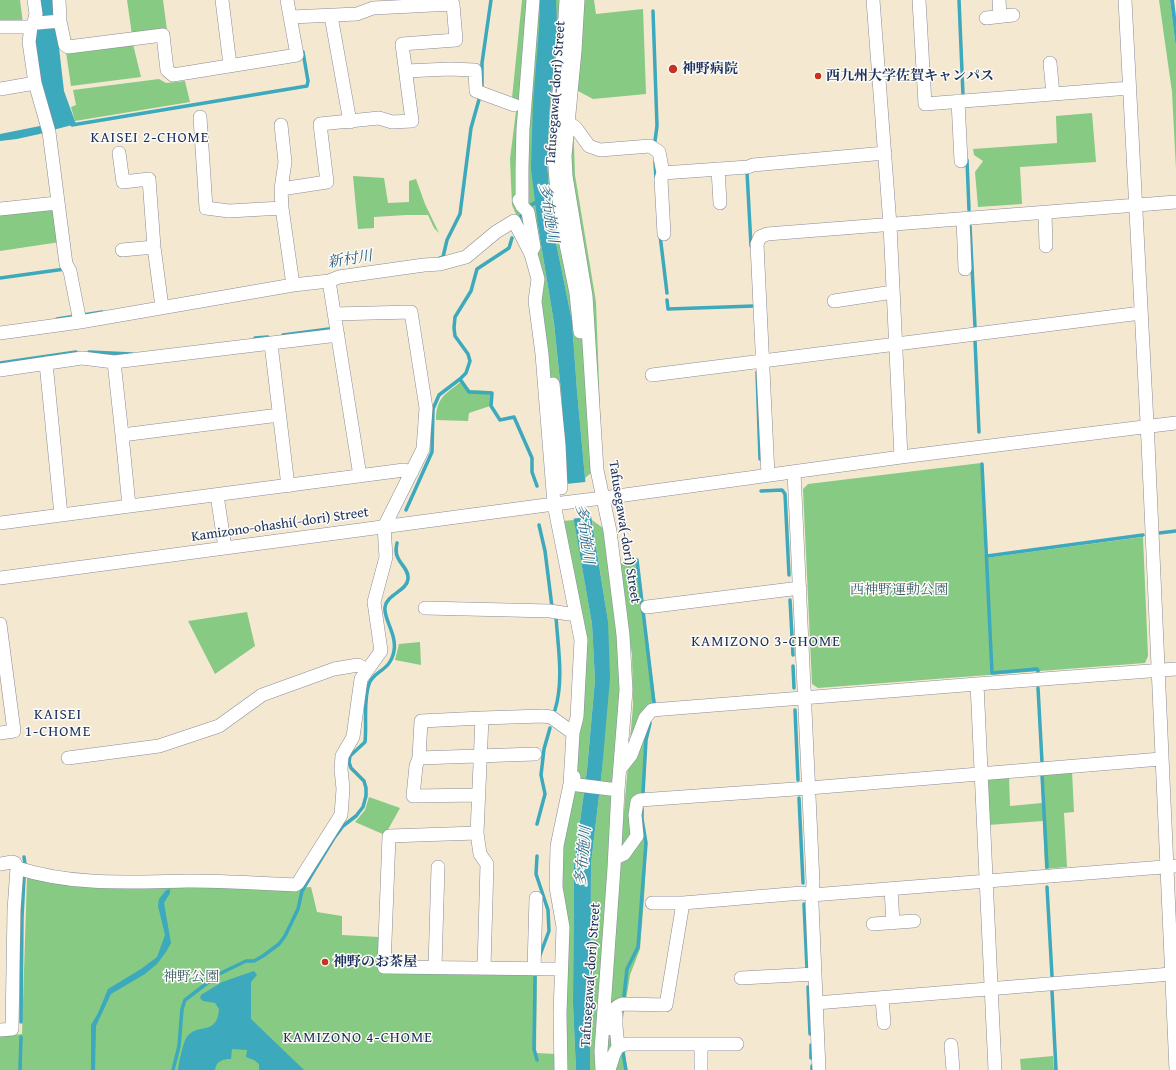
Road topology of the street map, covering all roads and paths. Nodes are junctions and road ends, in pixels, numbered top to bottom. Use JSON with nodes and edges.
{"nodes":[{"id":1,"x":34,"y":0,"type":"edge"},
{"id":2,"x":59,"y":0,"type":"edge"},
{"id":3,"x":222,"y":0,"type":"edge"},
{"id":4,"x":287,"y":0,"type":"edge"},
{"id":5,"x":533,"y":0,"type":"edge"},
{"id":6,"x":566,"y":0,"type":"edge"},
{"id":7,"x":578,"y":0,"type":"edge"},
{"id":8,"x":873,"y":0,"type":"edge"},
{"id":9,"x":919,"y":0,"type":"edge"},
{"id":10,"x":999,"y":0,"type":"edge"},
{"id":11,"x":1125,"y":0,"type":"edge"},
{"id":12,"x":331,"y":16,"type":"junction"},
{"id":13,"x":295,"y":17,"type":"junction"},
{"id":14,"x":986,"y":18,"type":"dead end"},
{"id":15,"x":58,"y":22,"type":"junction"},
{"id":16,"x":34,"y":24,"type":"junction"},
{"id":17,"x":0,"y":27,"type":"edge"},
{"id":18,"x":1050,"y":63,"type":"dead end"},
{"id":19,"x":230,"y":66,"type":"junction"},
{"id":20,"x":406,"y":71,"type":"junction"},
{"id":21,"x":35,"y":84,"type":"junction"},
{"id":22,"x":0,"y":88,"type":"edge"},
{"id":23,"x":1130,"y":88,"type":"junction"},
{"id":24,"x":1053,"y":94,"type":"junction"},
{"id":25,"x":958,"y":101,"type":"junction"},
{"id":26,"x":514,"y":105,"type":"dead end"},
{"id":27,"x":200,"y":117,"type":"dead end"},
{"id":28,"x":350,"y":122,"type":"junction"},
{"id":29,"x":568,"y":122,"type":"junction"},
{"id":30,"x":281,"y":125,"type":"dead end"},
{"id":31,"x":119,"y":153,"type":"dead end"},
{"id":32,"x":885,"y":153,"type":"junction"},
{"id":33,"x":961,"y":161,"type":"dead end"},
{"id":34,"x":718,"y":169,"type":"junction"},
{"id":35,"x":663,"y":173,"type":"junction"},
{"id":36,"x":282,"y":189,"type":"junction"},
{"id":37,"x":1176,"y":202,"type":"edge"},
{"id":38,"x":57,"y":203,"type":"junction"},
{"id":39,"x":720,"y":203,"type":"dead end"},
{"id":40,"x":1136,"y":205,"type":"junction"},
{"id":41,"x":282,"y":208,"type":"junction"},
{"id":42,"x":0,"y":209,"type":"edge"},
{"id":43,"x":1045,"y":213,"type":"junction"},
{"id":44,"x":963,"y":219,"type":"junction"},
{"id":45,"x":890,"y":225,"type":"junction"},
{"id":46,"x":664,"y":234,"type":"dead end"},
{"id":47,"x":1046,"y":246,"type":"dead end"},
{"id":48,"x":154,"y":247,"type":"junction"},
{"id":49,"x":122,"y":250,"type":"dead end"},
{"id":50,"x":531,"y":254,"type":"junction"},
{"id":51,"x":965,"y":269,"type":"dead end"},
{"id":52,"x":292,"y":280,"type":"junction"},
{"id":53,"x":329,"y":281,"type":"junction"},
{"id":54,"x":893,"y":292,"type":"junction"},
{"id":55,"x":536,"y":294,"type":"junction"},
{"id":56,"x":161,"y":301,"type":"junction"},
{"id":57,"x":834,"y":301,"type":"dead end"},
{"id":58,"x":1141,"y":313,"type":"junction"},
{"id":59,"x":334,"y":314,"type":"junction"},
{"id":60,"x":79,"y":317,"type":"junction"},
{"id":61,"x":0,"y":333,"type":"edge"},
{"id":62,"x":338,"y":335,"type":"junction"},
{"id":63,"x":271,"y":344,"type":"junction"},
{"id":64,"x":895,"y":344,"type":"junction"},
{"id":65,"x":763,"y":361,"type":"junction"},
{"id":66,"x":114,"y":362,"type":"junction"},
{"id":67,"x":46,"y":363,"type":"junction"},
{"id":68,"x":591,"y":369,"type":"junction"},
{"id":69,"x":0,"y":370,"type":"edge"},
{"id":70,"x":652,"y":375,"type":"dead end"},
{"id":71,"x":279,"y":415,"type":"junction"},
{"id":72,"x":1176,"y":423,"type":"edge"},
{"id":73,"x":1147,"y":426,"type":"junction"},
{"id":74,"x":122,"y":435,"type":"junction"},
{"id":75,"x":901,"y":457,"type":"junction"},
{"id":76,"x":412,"y":472,"type":"junction"},
{"id":77,"x":794,"y":472,"type":"junction"},
{"id":78,"x":768,"y":475,"type":"junction"},
{"id":79,"x":360,"y":476,"type":"junction"},
{"id":80,"x":288,"y":486,"type":"junction"},
{"id":81,"x":562,"y":488,"type":"dead end"},
{"id":82,"x":217,"y":495,"type":"junction"},
{"id":83,"x":598,"y":499,"type":"junction"},
{"id":84,"x":559,"y":503,"type":"junction"},
{"id":85,"x":129,"y":506,"type":"junction"},
{"id":86,"x":61,"y":515,"type":"junction"},
{"id":87,"x":565,"y":516,"type":"dead end"},
{"id":88,"x":0,"y":523,"type":"edge"},
{"id":89,"x":384,"y":527,"type":"junction"},
{"id":90,"x":225,"y":548,"type":"junction"},
{"id":91,"x":0,"y":577,"type":"edge"},
{"id":92,"x":800,"y":588,"type":"junction"},
{"id":93,"x":646,"y":607,"type":"dead end"},
{"id":94,"x":425,"y":608,"type":"dead end"},
{"id":95,"x":576,"y":613,"type":"junction"},
{"id":96,"x":0,"y":624,"type":"edge"},
{"id":97,"x":1176,"y":669,"type":"edge"},
{"id":98,"x":368,"y":670,"type":"junction"},
{"id":99,"x":1158,"y":670,"type":"junction"},
{"id":100,"x":977,"y":684,"type":"junction"},
{"id":101,"x":805,"y":698,"type":"junction"},
{"id":102,"x":482,"y":718,"type":"junction"},
{"id":103,"x":0,"y":733,"type":"edge"},
{"id":104,"x":573,"y":733,"type":"junction"},
{"id":105,"x":535,"y":754,"type":"dead end"},
{"id":106,"x":481,"y":756,"type":"junction"},
{"id":107,"x":68,"y":758,"type":"dead end"},
{"id":108,"x":420,"y":758,"type":"junction"},
{"id":109,"x":1161,"y":759,"type":"junction"},
{"id":110,"x":620,"y":769,"type":"junction"},
{"id":111,"x":981,"y":773,"type":"junction"},
{"id":112,"x":570,"y":784,"type":"junction"},
{"id":113,"x":809,"y":788,"type":"junction"},
{"id":114,"x":618,"y":790,"type":"junction"},
{"id":115,"x":479,"y":795,"type":"junction"},
{"id":116,"x":477,"y":833,"type":"junction"},
{"id":117,"x":615,"y":858,"type":"junction"},
{"id":118,"x":0,"y":864,"type":"edge"},
{"id":119,"x":1171,"y":866,"type":"edge"},
{"id":120,"x":438,"y":867,"type":"dead end"},
{"id":121,"x":17,"y":868,"type":"junction"},
{"id":122,"x":986,"y":881,"type":"junction"},
{"id":123,"x":892,"y":889,"type":"junction"},
{"id":124,"x":812,"y":895,"type":"junction"},
{"id":125,"x":536,"y":898,"type":"dead end"},
{"id":126,"x":652,"y":903,"type":"dead end"},
{"id":127,"x":683,"y":903,"type":"junction"},
{"id":128,"x":914,"y":921,"type":"dead end"},
{"id":129,"x":893,"y":923,"type":"junction"},
{"id":130,"x":873,"y":924,"type":"dead end"},
{"id":131,"x":435,"y":967,"type":"junction"},
{"id":132,"x":484,"y":968,"type":"junction"},
{"id":133,"x":534,"y":969,"type":"junction"},
{"id":134,"x":561,"y":969,"type":"junction"},
{"id":135,"x":815,"y":974,"type":"junction"},
{"id":136,"x":1172,"y":974,"type":"junction"},
{"id":137,"x":741,"y":978,"type":"dead end"},
{"id":138,"x":991,"y":989,"type":"junction"},
{"id":139,"x":882,"y":998,"type":"junction"},
{"id":140,"x":816,"y":1003,"type":"junction"},
{"id":141,"x":617,"y":1006,"type":"junction"},
{"id":142,"x":884,"y":1023,"type":"dead end"},
{"id":143,"x":0,"y":1030,"type":"edge"},
{"id":144,"x":701,"y":1044,"type":"junction"},
{"id":145,"x":737,"y":1044,"type":"dead end"},
{"id":146,"x":951,"y":1045,"type":"dead end"},
{"id":147,"x":618,"y":1047,"type":"junction"},
{"id":148,"x":601,"y":1051,"type":"junction"},
{"id":149,"x":561,"y":1070,"type":"edge"},
{"id":150,"x":602,"y":1070,"type":"edge"},
{"id":151,"x":609,"y":1070,"type":"edge"},
{"id":152,"x":701,"y":1070,"type":"edge"},
{"id":153,"x":819,"y":1070,"type":"edge"},
{"id":154,"x":953,"y":1070,"type":"edge"},
{"id":155,"x":994,"y":1070,"type":"edge"},
{"id":156,"x":1176,"y":1070,"type":"edge"}],
"edges":[{"from":1,"to":16,"type":"street"},
{"from":2,"to":15,"type":"street"},
{"from":3,"to":19,"type":"street"},
{"from":4,"to":13,"type":"street"},
{"from":5,"to":50,"type":"street"},
{"from":6,"to":68,"type":"street"},
{"from":7,"to":29,"type":"street","name":"Tafusegawa(-dori) Street"},
{"from":8,"to":32,"type":"street"},
{"from":9,"to":25,"type":"street"},
{"from":10,"to":14,"type":"street"},
{"from":11,"to":23,"type":"street"},
{"from":12,"to":13,"type":"street"},
{"from":12,"to":20,"type":"street"},
{"from":12,"to":28,"type":"street"},
{"from":13,"to":19,"type":"street"},
{"from":15,"to":16,"type":"street"},
{"from":15,"to":19,"type":"street"},
{"from":16,"to":17,"type":"street"},
{"from":16,"to":21,"type":"street"},
{"from":18,"to":24,"type":"street"},
{"from":20,"to":26,"type":"street"},
{"from":20,"to":28,"type":"street"},
{"from":21,"to":22,"type":"street"},
{"from":21,"to":38,"type":"street"},
{"from":23,"to":24,"type":"street"},
{"from":23,"to":40,"type":"street"},
{"from":24,"to":25,"type":"street"},
{"from":25,"to":33,"type":"street"},
{"from":27,"to":41,"type":"street"},
{"from":28,"to":36,"type":"street"},
{"from":29,"to":35,"type":"street"},
{"from":29,"to":68,"type":"street","name":"Tafusegawa(-dori) Street"},
{"from":30,"to":36,"type":"street"},
{"from":31,"to":48,"type":"street"},
{"from":32,"to":34,"type":"street"},
{"from":32,"to":45,"type":"street"},
{"from":34,"to":35,"type":"street"},
{"from":34,"to":39,"type":"street"},
{"from":35,"to":46,"type":"street"},
{"from":36,"to":41,"type":"street"},
{"from":37,"to":40,"type":"street"},
{"from":38,"to":42,"type":"street"},
{"from":38,"to":60,"type":"street"},
{"from":40,"to":43,"type":"street"},
{"from":40,"to":58,"type":"street"},
{"from":41,"to":52,"type":"street"},
{"from":43,"to":44,"type":"street"},
{"from":43,"to":47,"type":"street"},
{"from":44,"to":45,"type":"street"},
{"from":44,"to":51,"type":"street"},
{"from":45,"to":54,"type":"street"},
{"from":45,"to":65,"type":"street"},
{"from":48,"to":49,"type":"street"},
{"from":48,"to":56,"type":"street"},
{"from":50,"to":53,"type":"street"},
{"from":50,"to":55,"type":"street"},
{"from":52,"to":53,"type":"street"},
{"from":52,"to":56,"type":"street"},
{"from":53,"to":59,"type":"street"},
{"from":54,"to":57,"type":"street"},
{"from":54,"to":64,"type":"street"},
{"from":55,"to":81,"type":"street"},
{"from":55,"to":84,"type":"street"},
{"from":56,"to":60,"type":"street"},
{"from":58,"to":64,"type":"street"},
{"from":58,"to":73,"type":"street"},
{"from":59,"to":62,"type":"street"},
{"from":59,"to":76,"type":"street"},
{"from":60,"to":61,"type":"street"},
{"from":62,"to":63,"type":"street"},
{"from":62,"to":79,"type":"street"},
{"from":63,"to":66,"type":"street"},
{"from":63,"to":71,"type":"street"},
{"from":64,"to":65,"type":"street"},
{"from":64,"to":75,"type":"street"},
{"from":65,"to":70,"type":"street"},
{"from":65,"to":78,"type":"street"},
{"from":66,"to":67,"type":"street"},
{"from":66,"to":74,"type":"street"},
{"from":67,"to":69,"type":"street"},
{"from":67,"to":86,"type":"street"},
{"from":68,"to":83,"type":"street","name":"Tafusegawa(-dori) Street"},
{"from":71,"to":74,"type":"street"},
{"from":71,"to":80,"type":"street"},
{"from":72,"to":73,"type":"street","name":"Kamizono-ohashi(-dori) Street"},
{"from":73,"to":75,"type":"street","name":"Kamizono-ohashi(-dori) Street"},
{"from":73,"to":99,"type":"street"},
{"from":74,"to":85,"type":"street"},
{"from":75,"to":77,"type":"street","name":"Kamizono-ohashi(-dori) Street"},
{"from":76,"to":79,"type":"street"},
{"from":76,"to":89,"type":"street"},
{"from":77,"to":78,"type":"street","name":"Kamizono-ohashi(-dori) Street"},
{"from":77,"to":92,"type":"street"},
{"from":78,"to":83,"type":"street","name":"Kamizono-ohashi(-dori) Street"},
{"from":79,"to":80,"type":"street"},
{"from":80,"to":82,"type":"street"},
{"from":82,"to":85,"type":"street"},
{"from":82,"to":90,"type":"street"},
{"from":83,"to":84,"type":"street","name":"Kamizono-ohashi(-dori) Street"},
{"from":83,"to":110,"type":"street","name":"Tafusegawa(-dori) Street"},
{"from":84,"to":89,"type":"street","name":"Kamizono-ohashi(-dori) Street"},
{"from":84,"to":95,"type":"street"},
{"from":85,"to":86,"type":"street"},
{"from":86,"to":88,"type":"street"},
{"from":87,"to":112,"type":"street"},
{"from":89,"to":90,"type":"street","name":"Kamizono-ohashi(-dori) Street"},
{"from":89,"to":98,"type":"street"},
{"from":90,"to":91,"type":"street","name":"Kamizono-ohashi(-dori) Street"},
{"from":92,"to":93,"type":"street"},
{"from":92,"to":101,"type":"street"},
{"from":94,"to":95,"type":"street"},
{"from":95,"to":104,"type":"street"},
{"from":96,"to":103,"type":"street"},
{"from":97,"to":99,"type":"street"},
{"from":98,"to":107,"type":"street"},
{"from":98,"to":121,"type":"street"},
{"from":99,"to":100,"type":"street"},
{"from":99,"to":109,"type":"street"},
{"from":100,"to":101,"type":"street"},
{"from":100,"to":111,"type":"street"},
{"from":101,"to":110,"type":"street"},
{"from":101,"to":113,"type":"street"},
{"from":102,"to":104,"type":"street"},
{"from":102,"to":106,"type":"street"},
{"from":102,"to":108,"type":"street"},
{"from":104,"to":112,"type":"street"},
{"from":105,"to":106,"type":"street"},
{"from":106,"to":108,"type":"street"},
{"from":106,"to":115,"type":"street"},
{"from":108,"to":115,"type":"street"},
{"from":109,"to":111,"type":"street"},
{"from":109,"to":119,"type":"street"},
{"from":110,"to":114,"type":"street","name":"Tafusegawa(-dori) Street"},
{"from":111,"to":113,"type":"street"},
{"from":111,"to":122,"type":"street"},
{"from":112,"to":114,"type":"street"},
{"from":112,"to":134,"type":"street"},
{"from":113,"to":117,"type":"street"},
{"from":113,"to":124,"type":"street"},
{"from":114,"to":117,"type":"street","name":"Tafusegawa(-dori) Street"},
{"from":115,"to":116,"type":"street"},
{"from":116,"to":131,"type":"street"},
{"from":116,"to":132,"type":"street"},
{"from":117,"to":148,"type":"street","name":"Tafusegawa(-dori) Street"},
{"from":118,"to":121,"type":"street"},
{"from":119,"to":122,"type":"street"},
{"from":119,"to":136,"type":"street"},
{"from":120,"to":131,"type":"street"},
{"from":121,"to":143,"type":"street"},
{"from":122,"to":123,"type":"street"},
{"from":122,"to":138,"type":"street"},
{"from":123,"to":124,"type":"street"},
{"from":123,"to":129,"type":"street"},
{"from":124,"to":127,"type":"street"},
{"from":124,"to":135,"type":"street"},
{"from":125,"to":133,"type":"street"},
{"from":126,"to":127,"type":"street"},
{"from":127,"to":141,"type":"street"},
{"from":128,"to":129,"type":"street"},
{"from":129,"to":130,"type":"street"},
{"from":131,"to":132,"type":"street"},
{"from":132,"to":133,"type":"street"},
{"from":133,"to":134,"type":"street"},
{"from":134,"to":149,"type":"street"},
{"from":135,"to":137,"type":"street"},
{"from":135,"to":140,"type":"street"},
{"from":136,"to":138,"type":"street"},
{"from":136,"to":156,"type":"street"},
{"from":138,"to":139,"type":"street"},
{"from":138,"to":155,"type":"street"},
{"from":139,"to":140,"type":"street"},
{"from":139,"to":142,"type":"street"},
{"from":140,"to":153,"type":"street"},
{"from":141,"to":147,"type":"street"},
{"from":141,"to":148,"type":"street"},
{"from":144,"to":145,"type":"street"},
{"from":144,"to":147,"type":"street"},
{"from":144,"to":152,"type":"street"},
{"from":146,"to":154,"type":"street"},
{"from":147,"to":151,"type":"street"},
{"from":148,"to":150,"type":"street","name":"Tafusegawa(-dori) Street"}]}
